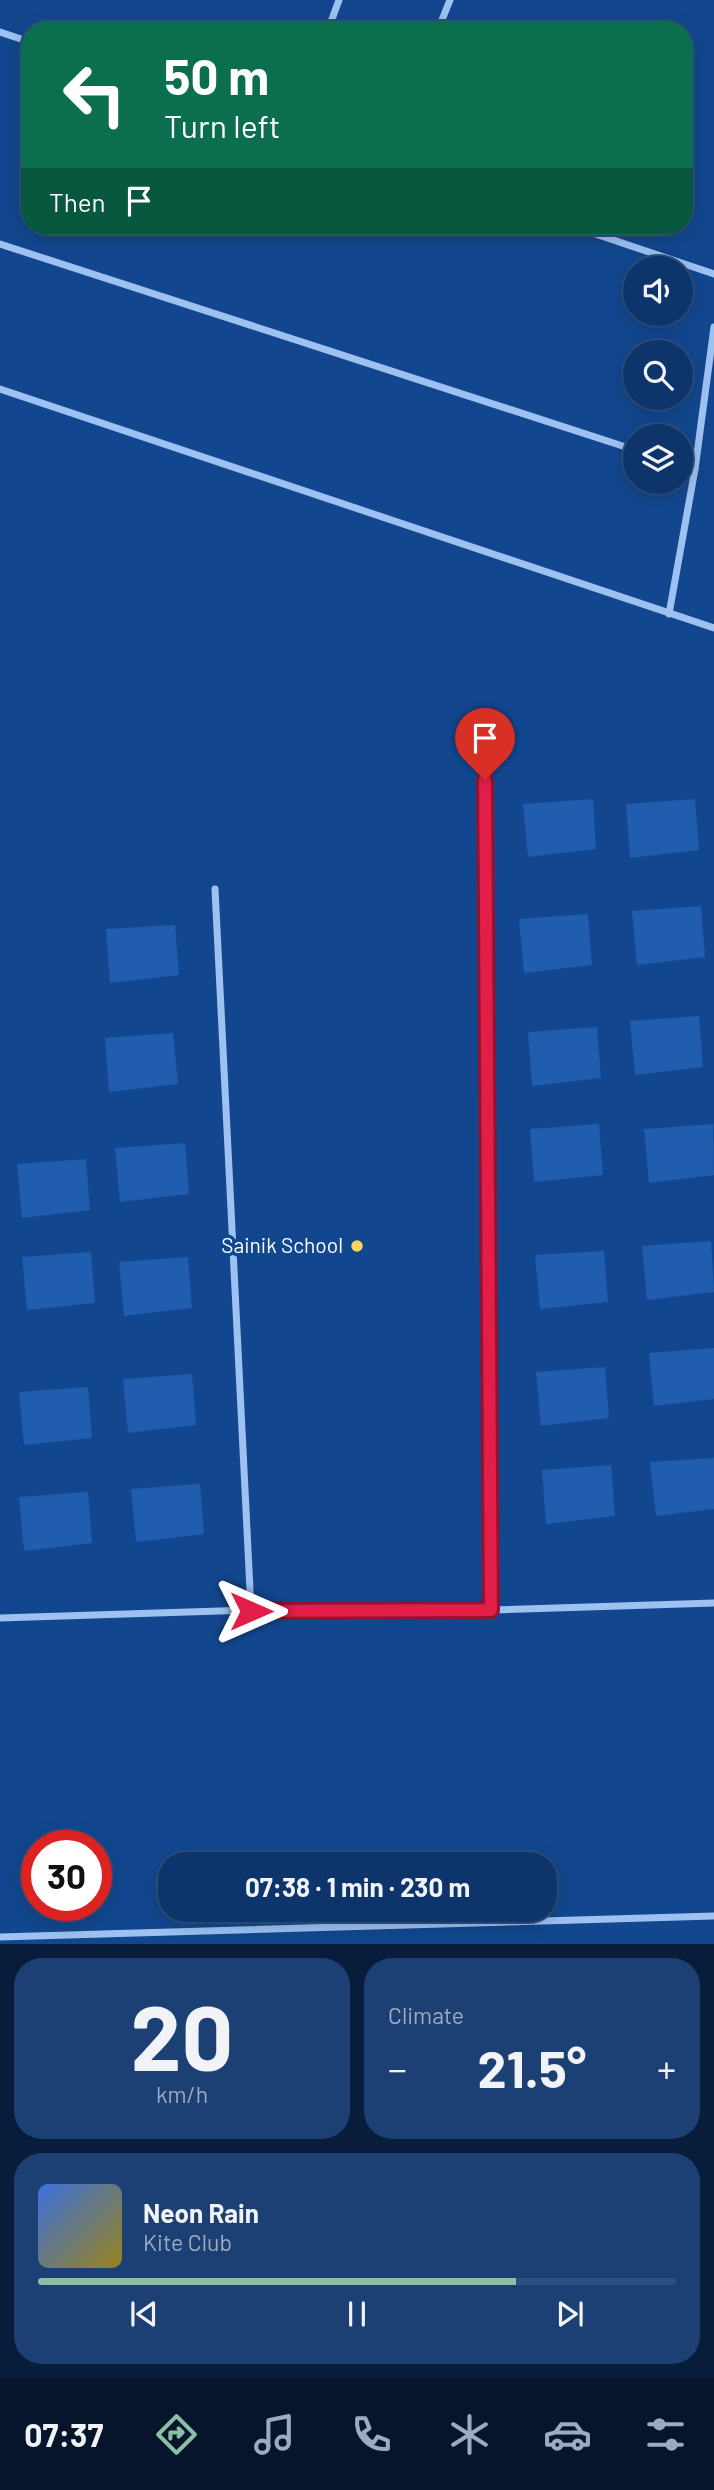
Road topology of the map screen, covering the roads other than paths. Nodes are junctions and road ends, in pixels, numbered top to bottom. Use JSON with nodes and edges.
{"nodes":[{"id":1,"x":339,"y":0,"type":"edge"},
{"id":2,"x":450,"y":0,"type":"edge"},
{"id":3,"x":331,"y":21,"type":"edge"},
{"id":4,"x":442,"y":21,"type":"edge"},
{"id":5,"x":0,"y":32,"type":"edge"},
{"id":6,"x":21,"y":39,"type":"edge"},
{"id":7,"x":599,"y":235,"type":"edge"},
{"id":8,"x":0,"y":244,"type":"edge"},
{"id":9,"x":714,"y":274,"type":"edge"},
{"id":10,"x":714,"y":327,"type":"edge"},
{"id":11,"x":0,"y":389,"type":"edge"},
{"id":12,"x":623,"y":446,"type":"edge"},
{"id":13,"x":695,"y":470,"type":"joint"},
{"id":14,"x":669,"y":614,"type":"junction"},
{"id":15,"x":714,"y":628,"type":"edge"},
{"id":16,"x":485,"y":780,"type":"dead end"},
{"id":17,"x":215,"y":890,"type":"dead end"},
{"id":18,"x":714,"y":1603,"type":"edge"},
{"id":19,"x":491,"y":1610,"type":"junction"},
{"id":20,"x":251,"y":1611,"type":"junction"},
{"id":21,"x":0,"y":1618,"type":"edge"},
{"id":22,"x":714,"y":1916,"type":"edge"},
{"id":23,"x":0,"y":1937,"type":"edge"}],
"edges":[{"from":1,"to":3,"type":"street"},
{"from":2,"to":4,"type":"street"},
{"from":5,"to":6,"type":"street"},
{"from":7,"to":9,"type":"street"},
{"from":8,"to":12,"type":"street"},
{"from":10,"to":13,"type":"street"},
{"from":11,"to":14,"type":"street"},
{"from":13,"to":14,"type":"street"},
{"from":14,"to":15,"type":"street"},
{"from":16,"to":19,"type":"street"},
{"from":17,"to":20,"type":"street"},
{"from":18,"to":19,"type":"street"},
{"from":19,"to":20,"type":"street"},
{"from":20,"to":21,"type":"street"},
{"from":22,"to":23,"type":"street"}]}
